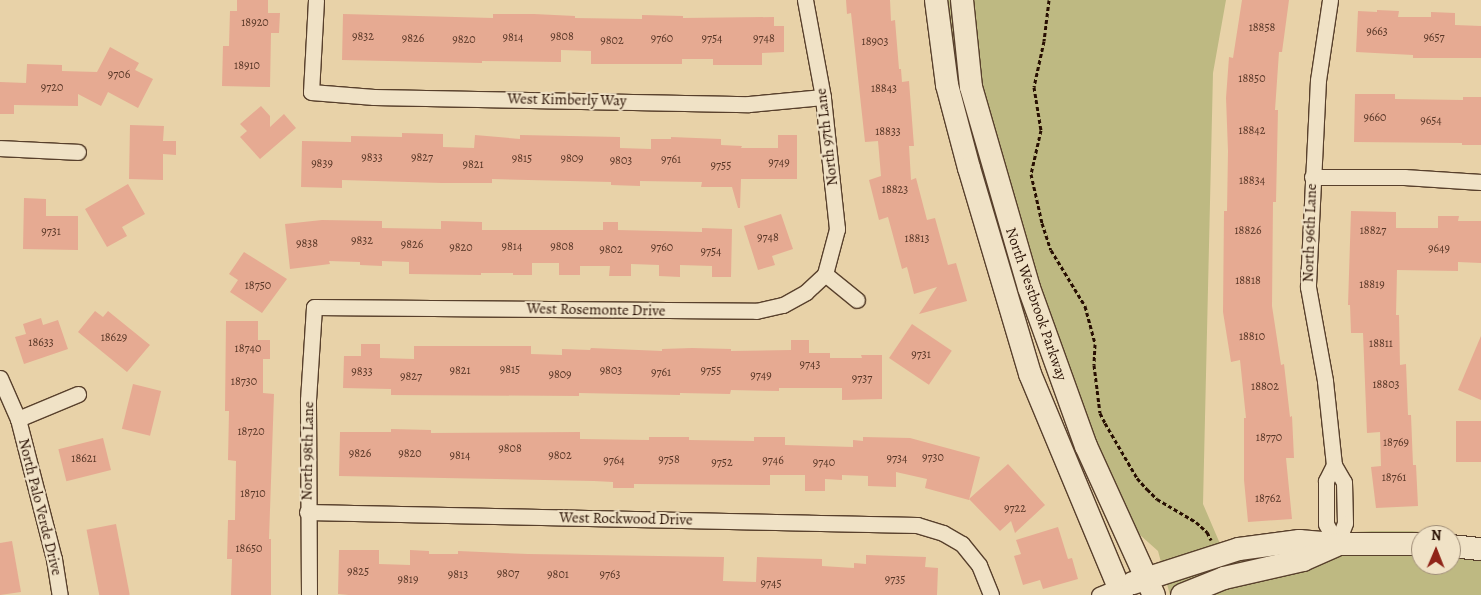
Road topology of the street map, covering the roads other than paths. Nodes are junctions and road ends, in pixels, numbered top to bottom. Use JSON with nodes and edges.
{"nodes":[{"id":1,"x":316,"y":0,"type":"edge"},
{"id":2,"x":805,"y":0,"type":"edge"},
{"id":3,"x":936,"y":0,"type":"edge"},
{"id":4,"x":962,"y":0,"type":"edge"},
{"id":5,"x":1330,"y":0,"type":"edge"},
{"id":6,"x":823,"y":97,"type":"junction"},
{"id":7,"x":0,"y":148,"type":"edge"},
{"id":8,"x":78,"y":152,"type":"dead end"},
{"id":9,"x":1312,"y":177,"type":"junction"},
{"id":10,"x":1481,"y":182,"type":"edge"},
{"id":11,"x":825,"y":274,"type":"junction"},
{"id":12,"x":857,"y":300,"type":"dead end"},
{"id":13,"x":314,"y":307,"type":"joint"},
{"id":14,"x":0,"y":378,"type":"edge"},
{"id":15,"x":78,"y":394,"type":"dead end"},
{"id":16,"x":18,"y":419,"type":"junction"},
{"id":17,"x":307,"y":512,"type":"junction"},
{"id":18,"x":1337,"y":544,"type":"junction"},
{"id":19,"x":1411,"y":544,"type":"edge"},
{"id":20,"x":1461,"y":547,"type":"edge"},
{"id":21,"x":1481,"y":549,"type":"edge"},
{"id":22,"x":1151,"y":587,"type":"edge"},
{"id":23,"x":1113,"y":592,"type":"edge"},
{"id":24,"x":60,"y":595,"type":"edge"},
{"id":25,"x":309,"y":595,"type":"edge"},
{"id":26,"x":991,"y":595,"type":"edge"},
{"id":27,"x":1182,"y":595,"type":"edge"}],
"edges":[{"from":1,"to":6,"type":"street","name":"West Kimberly Way"},
{"from":2,"to":6,"type":"street","name":"North 97th Lane"},
{"from":3,"to":23,"type":"street","name":"North Westbrook Parkway"},
{"from":4,"to":22,"type":"street","name":"North Westbrook Parkway"},
{"from":5,"to":9,"type":"street","name":"North 96th Lane"},
{"from":6,"to":11,"type":"street","name":"North 97th Lane"},
{"from":7,"to":8,"type":"street"},
{"from":9,"to":10,"type":"street"},
{"from":9,"to":18,"type":"street","name":"North 96th Lane"},
{"from":11,"to":12,"type":"street"},
{"from":11,"to":13,"type":"street","name":"West Rosemonte Drive"},
{"from":13,"to":17,"type":"street","name":"North 98th Lane"},
{"from":14,"to":16,"type":"street","name":"North Palo Verde Drive"},
{"from":15,"to":16,"type":"street","name":"North Palo Verde Drive"},
{"from":16,"to":24,"type":"street","name":"North Palo Verde Drive"},
{"from":17,"to":25,"type":"street","name":"North 98th Lane"},
{"from":17,"to":26,"type":"street","name":"West Rockwood Drive"},
{"from":18,"to":19,"type":"street"},
{"from":18,"to":22,"type":"street"},
{"from":18,"to":27,"type":"street"},
{"from":20,"to":21,"type":"street"},
{"from":22,"to":23,"type":"street"}]}
